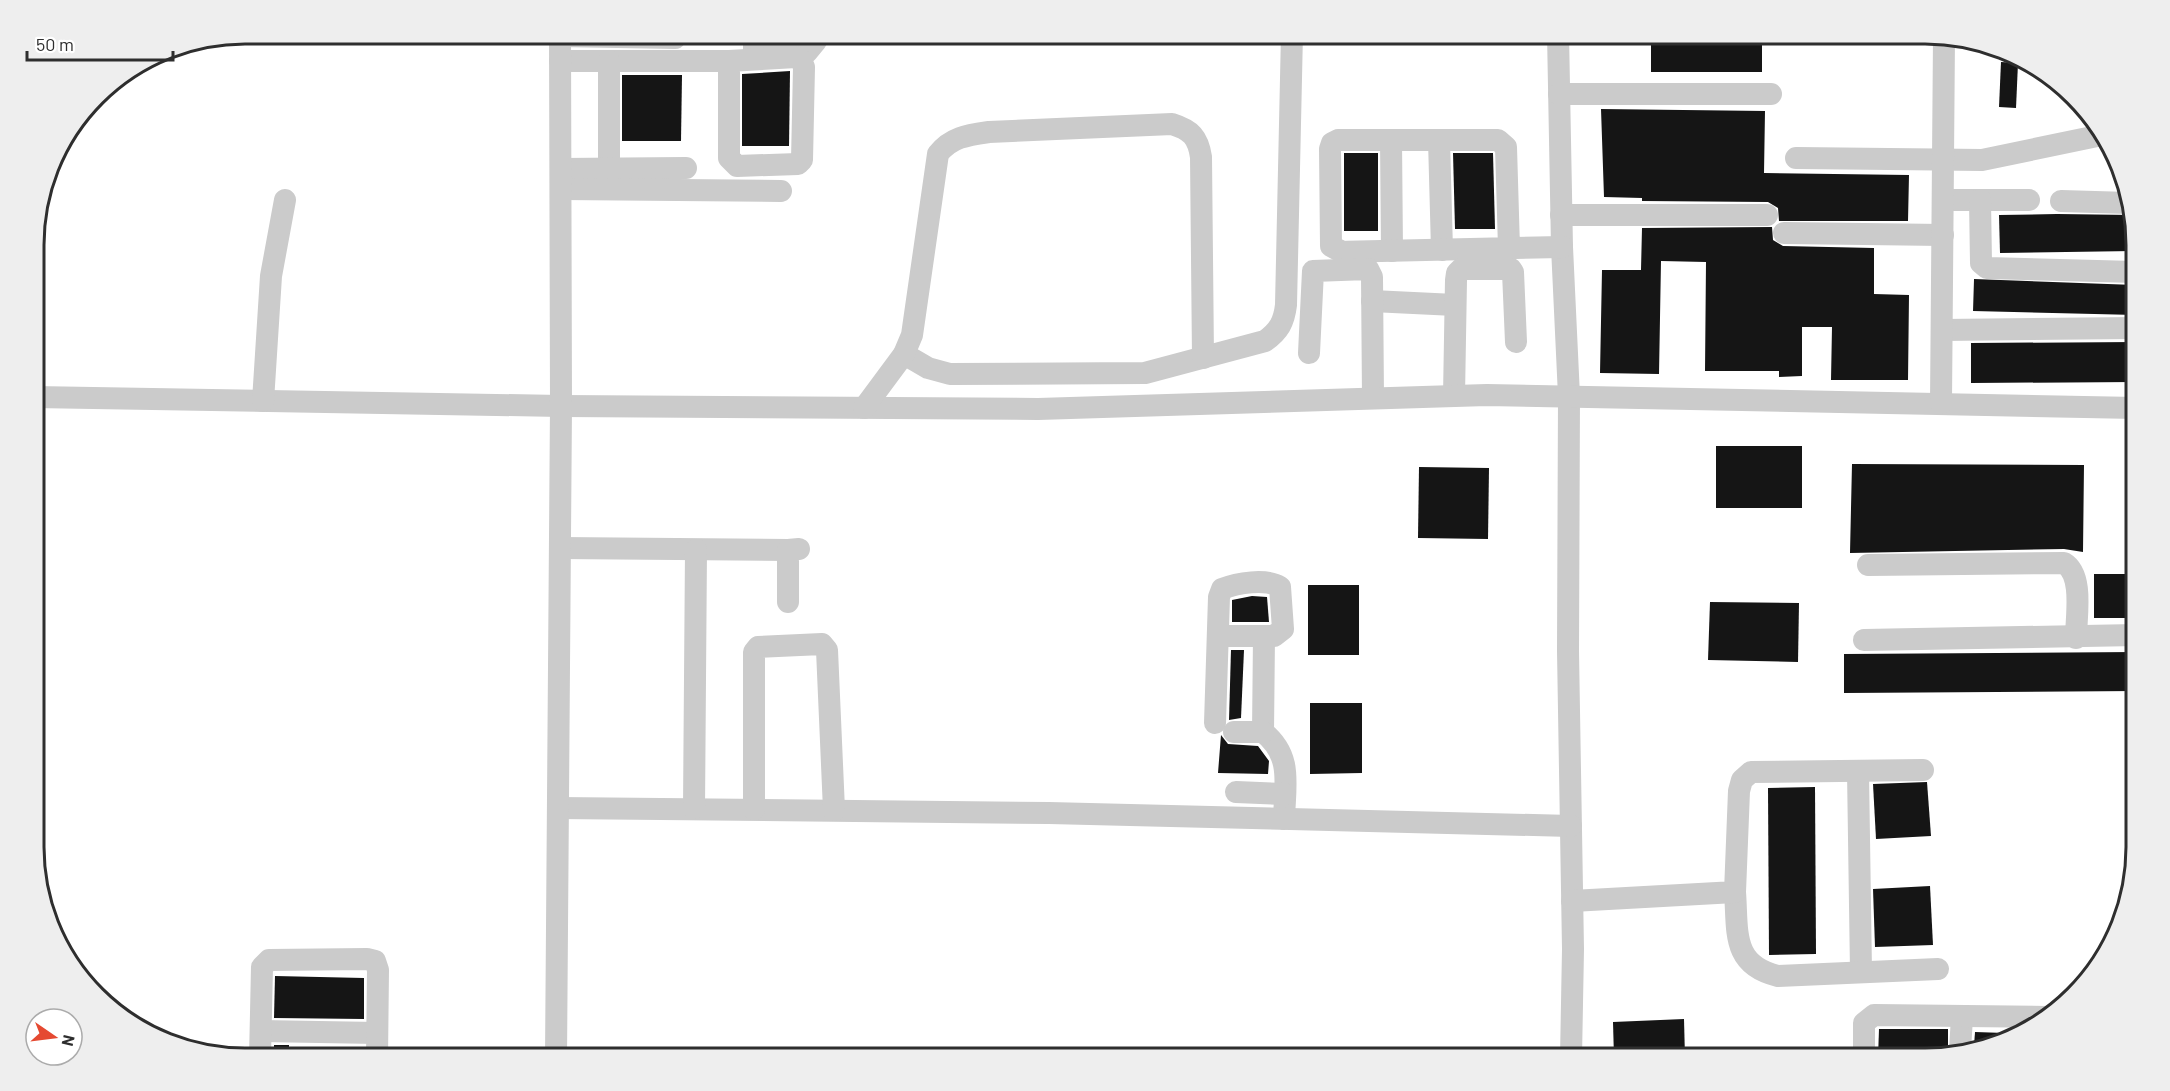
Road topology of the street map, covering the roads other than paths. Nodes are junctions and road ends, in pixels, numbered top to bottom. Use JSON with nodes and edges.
{"nodes":[{"id":1,"x":560,"y":44,"type":"edge"},
{"id":2,"x":754,"y":44,"type":"edge"},
{"id":3,"x":814,"y":44,"type":"edge"},
{"id":4,"x":1292,"y":44,"type":"edge"},
{"id":5,"x":1557,"y":44,"type":"edge"},
{"id":6,"x":1944,"y":45,"type":"edge"},
{"id":7,"x":560,"y":61,"type":"junction"},
{"id":8,"x":609,"y":61,"type":"junction"},
{"id":9,"x":729,"y":61,"type":"junction"},
{"id":10,"x":1559,"y":94,"type":"junction"},
{"id":11,"x":1771,"y":94,"type":"dead end"},
{"id":12,"x":2095,"y":136,"type":"edge"},
{"id":13,"x":1391,"y":140,"type":"junction"},
{"id":14,"x":1439,"y":140,"type":"junction"},
{"id":15,"x":1796,"y":158,"type":"dead end"},
{"id":16,"x":1943,"y":160,"type":"junction"},
{"id":17,"x":609,"y":168,"type":"junction"},
{"id":18,"x":686,"y":168,"type":"dead end"},
{"id":19,"x":561,"y":179,"type":"junction"},
{"id":20,"x":781,"y":191,"type":"dead end"},
{"id":21,"x":285,"y":200,"type":"dead end"},
{"id":22,"x":1943,"y":200,"type":"junction"},
{"id":23,"x":1980,"y":200,"type":"junction"},
{"id":24,"x":2029,"y":200,"type":"dead end"},
{"id":25,"x":2061,"y":201,"type":"dead end"},
{"id":26,"x":2122,"y":203,"type":"edge"},
{"id":27,"x":1561,"y":215,"type":"junction"},
{"id":28,"x":1767,"y":216,"type":"dead end"},
{"id":29,"x":1784,"y":233,"type":"dead end"},
{"id":30,"x":1943,"y":235,"type":"junction"},
{"id":31,"x":1562,"y":247,"type":"junction"},
{"id":32,"x":1509,"y":248,"type":"junction"},
{"id":33,"x":1442,"y":250,"type":"junction"},
{"id":34,"x":1392,"y":251,"type":"junction"},
{"id":35,"x":2127,"y":272,"type":"edge"},
{"id":36,"x":1372,"y":302,"type":"junction"},
{"id":37,"x":1455,"y":305,"type":"junction"},
{"id":38,"x":2127,"y":328,"type":"edge"},
{"id":39,"x":1942,"y":330,"type":"junction"},
{"id":40,"x":1516,"y":342,"type":"dead end"},
{"id":41,"x":1309,"y":353,"type":"dead end"},
{"id":42,"x":904,"y":354,"type":"junction"},
{"id":43,"x":1203,"y":358,"type":"junction"},
{"id":44,"x":1454,"y":396,"type":"junction"},
{"id":45,"x":1569,"y":396,"type":"junction"},
{"id":46,"x":44,"y":397,"type":"edge"},
{"id":47,"x":1373,"y":399,"type":"junction"},
{"id":48,"x":263,"y":401,"type":"junction"},
{"id":49,"x":1941,"y":403,"type":"junction"},
{"id":50,"x":561,"y":406,"type":"junction"},
{"id":51,"x":864,"y":408,"type":"junction"},
{"id":52,"x":2127,"y":408,"type":"edge"},
{"id":53,"x":560,"y":548,"type":"junction"},
{"id":54,"x":696,"y":550,"type":"junction"},
{"id":55,"x":1868,"y":565,"type":"dead end"},
{"id":56,"x":788,"y":602,"type":"dead end"},
{"id":57,"x":2127,"y":635,"type":"edge"},
{"id":58,"x":1218,"y":636,"type":"junction"},
{"id":59,"x":1264,"y":636,"type":"junction"},
{"id":60,"x":2076,"y":638,"type":"junction"},
{"id":61,"x":1864,"y":640,"type":"dead end"},
{"id":62,"x":1263,"y":732,"type":"junction"},
{"id":63,"x":1923,"y":770,"type":"dead end"},
{"id":64,"x":1858,"y":771,"type":"junction"},
{"id":65,"x":1236,"y":792,"type":"dead end"},
{"id":66,"x":1285,"y":794,"type":"junction"},
{"id":67,"x":558,"y":808,"type":"junction"},
{"id":68,"x":694,"y":808,"type":"junction"},
{"id":69,"x":754,"y":809,"type":"junction"},
{"id":70,"x":834,"y":810,"type":"junction"},
{"id":71,"x":1284,"y":819,"type":"junction"},
{"id":72,"x":1571,"y":826,"type":"junction"},
{"id":73,"x":1735,"y":892,"type":"junction"},
{"id":74,"x":1572,"y":900,"type":"junction"},
{"id":75,"x":1938,"y":969,"type":"dead end"},
{"id":76,"x":1861,"y":972,"type":"junction"},
{"id":77,"x":1962,"y":1017,"type":"junction"},
{"id":78,"x":2032,"y":1017,"type":"edge"},
{"id":79,"x":261,"y":1031,"type":"junction"},
{"id":80,"x":377,"y":1033,"type":"junction"},
{"id":81,"x":1960,"y":1045,"type":"edge"},
{"id":82,"x":1571,"y":1047,"type":"edge"},
{"id":83,"x":1864,"y":1047,"type":"edge"},
{"id":84,"x":260,"y":1048,"type":"edge"},
{"id":85,"x":376,"y":1048,"type":"edge"},
{"id":86,"x":556,"y":1048,"type":"edge"}],
"edges":[{"from":1,"to":7,"type":"street"},
{"from":2,"to":3,"type":"street"},
{"from":4,"to":43,"type":"street"},
{"from":5,"to":10,"type":"street"},
{"from":6,"to":16,"type":"street"},
{"from":7,"to":8,"type":"street"},
{"from":7,"to":19,"type":"street"},
{"from":8,"to":9,"type":"street"},
{"from":8,"to":17,"type":"street"},
{"from":9,"to":9,"type":"street"},
{"from":10,"to":11,"type":"street"},
{"from":10,"to":27,"type":"street"},
{"from":12,"to":16,"type":"street"},
{"from":13,"to":14,"type":"street"},
{"from":13,"to":34,"type":"street"},
{"from":13,"to":34,"type":"street"},
{"from":14,"to":32,"type":"street"},
{"from":14,"to":33,"type":"street"},
{"from":15,"to":16,"type":"street"},
{"from":16,"to":22,"type":"street"},
{"from":17,"to":18,"type":"street"},
{"from":17,"to":19,"type":"street"},
{"from":19,"to":20,"type":"street"},
{"from":19,"to":50,"type":"street"},
{"from":21,"to":48,"type":"street"},
{"from":22,"to":23,"type":"street"},
{"from":22,"to":30,"type":"street"},
{"from":23,"to":24,"type":"street"},
{"from":23,"to":35,"type":"street"},
{"from":25,"to":26,"type":"street"},
{"from":27,"to":28,"type":"street"},
{"from":27,"to":31,"type":"street"},
{"from":29,"to":30,"type":"street"},
{"from":30,"to":39,"type":"street"},
{"from":31,"to":32,"type":"street"},
{"from":31,"to":45,"type":"street"},
{"from":32,"to":33,"type":"street"},
{"from":33,"to":34,"type":"street"},
{"from":36,"to":37,"type":"street"},
{"from":36,"to":41,"type":"street"},
{"from":36,"to":47,"type":"street"},
{"from":37,"to":40,"type":"street"},
{"from":37,"to":44,"type":"street"},
{"from":38,"to":39,"type":"street"},
{"from":39,"to":49,"type":"street"},
{"from":42,"to":43,"type":"street"},
{"from":42,"to":43,"type":"street"},
{"from":42,"to":51,"type":"street"},
{"from":44,"to":45,"type":"street"},
{"from":44,"to":47,"type":"street"},
{"from":45,"to":49,"type":"street"},
{"from":45,"to":72,"type":"street"},
{"from":46,"to":48,"type":"street"},
{"from":47,"to":51,"type":"street"},
{"from":48,"to":50,"type":"street"},
{"from":49,"to":52,"type":"street"},
{"from":50,"to":51,"type":"street"},
{"from":50,"to":53,"type":"street"},
{"from":53,"to":54,"type":"street"},
{"from":53,"to":67,"type":"street"},
{"from":54,"to":56,"type":"street"},
{"from":54,"to":68,"type":"street"},
{"from":55,"to":60,"type":"street"},
{"from":57,"to":60,"type":"street"},
{"from":58,"to":59,"type":"street"},
{"from":58,"to":59,"type":"street"},
{"from":58,"to":62,"type":"street"},
{"from":59,"to":62,"type":"street"},
{"from":60,"to":61,"type":"street"},
{"from":62,"to":66,"type":"street"},
{"from":63,"to":64,"type":"street"},
{"from":64,"to":73,"type":"street"},
{"from":64,"to":76,"type":"street"},
{"from":65,"to":66,"type":"street"},
{"from":66,"to":71,"type":"street"},
{"from":67,"to":68,"type":"street"},
{"from":67,"to":86,"type":"street"},
{"from":68,"to":69,"type":"street"},
{"from":69,"to":70,"type":"street"},
{"from":69,"to":70,"type":"street"},
{"from":70,"to":71,"type":"street"},
{"from":71,"to":72,"type":"street"},
{"from":72,"to":74,"type":"street"},
{"from":73,"to":74,"type":"street"},
{"from":73,"to":76,"type":"street"},
{"from":74,"to":82,"type":"street"},
{"from":75,"to":76,"type":"street"},
{"from":77,"to":78,"type":"street"},
{"from":77,"to":81,"type":"street"},
{"from":77,"to":83,"type":"street"},
{"from":79,"to":80,"type":"street"},
{"from":79,"to":80,"type":"street"},
{"from":79,"to":84,"type":"street"},
{"from":80,"to":85,"type":"street"}]}
